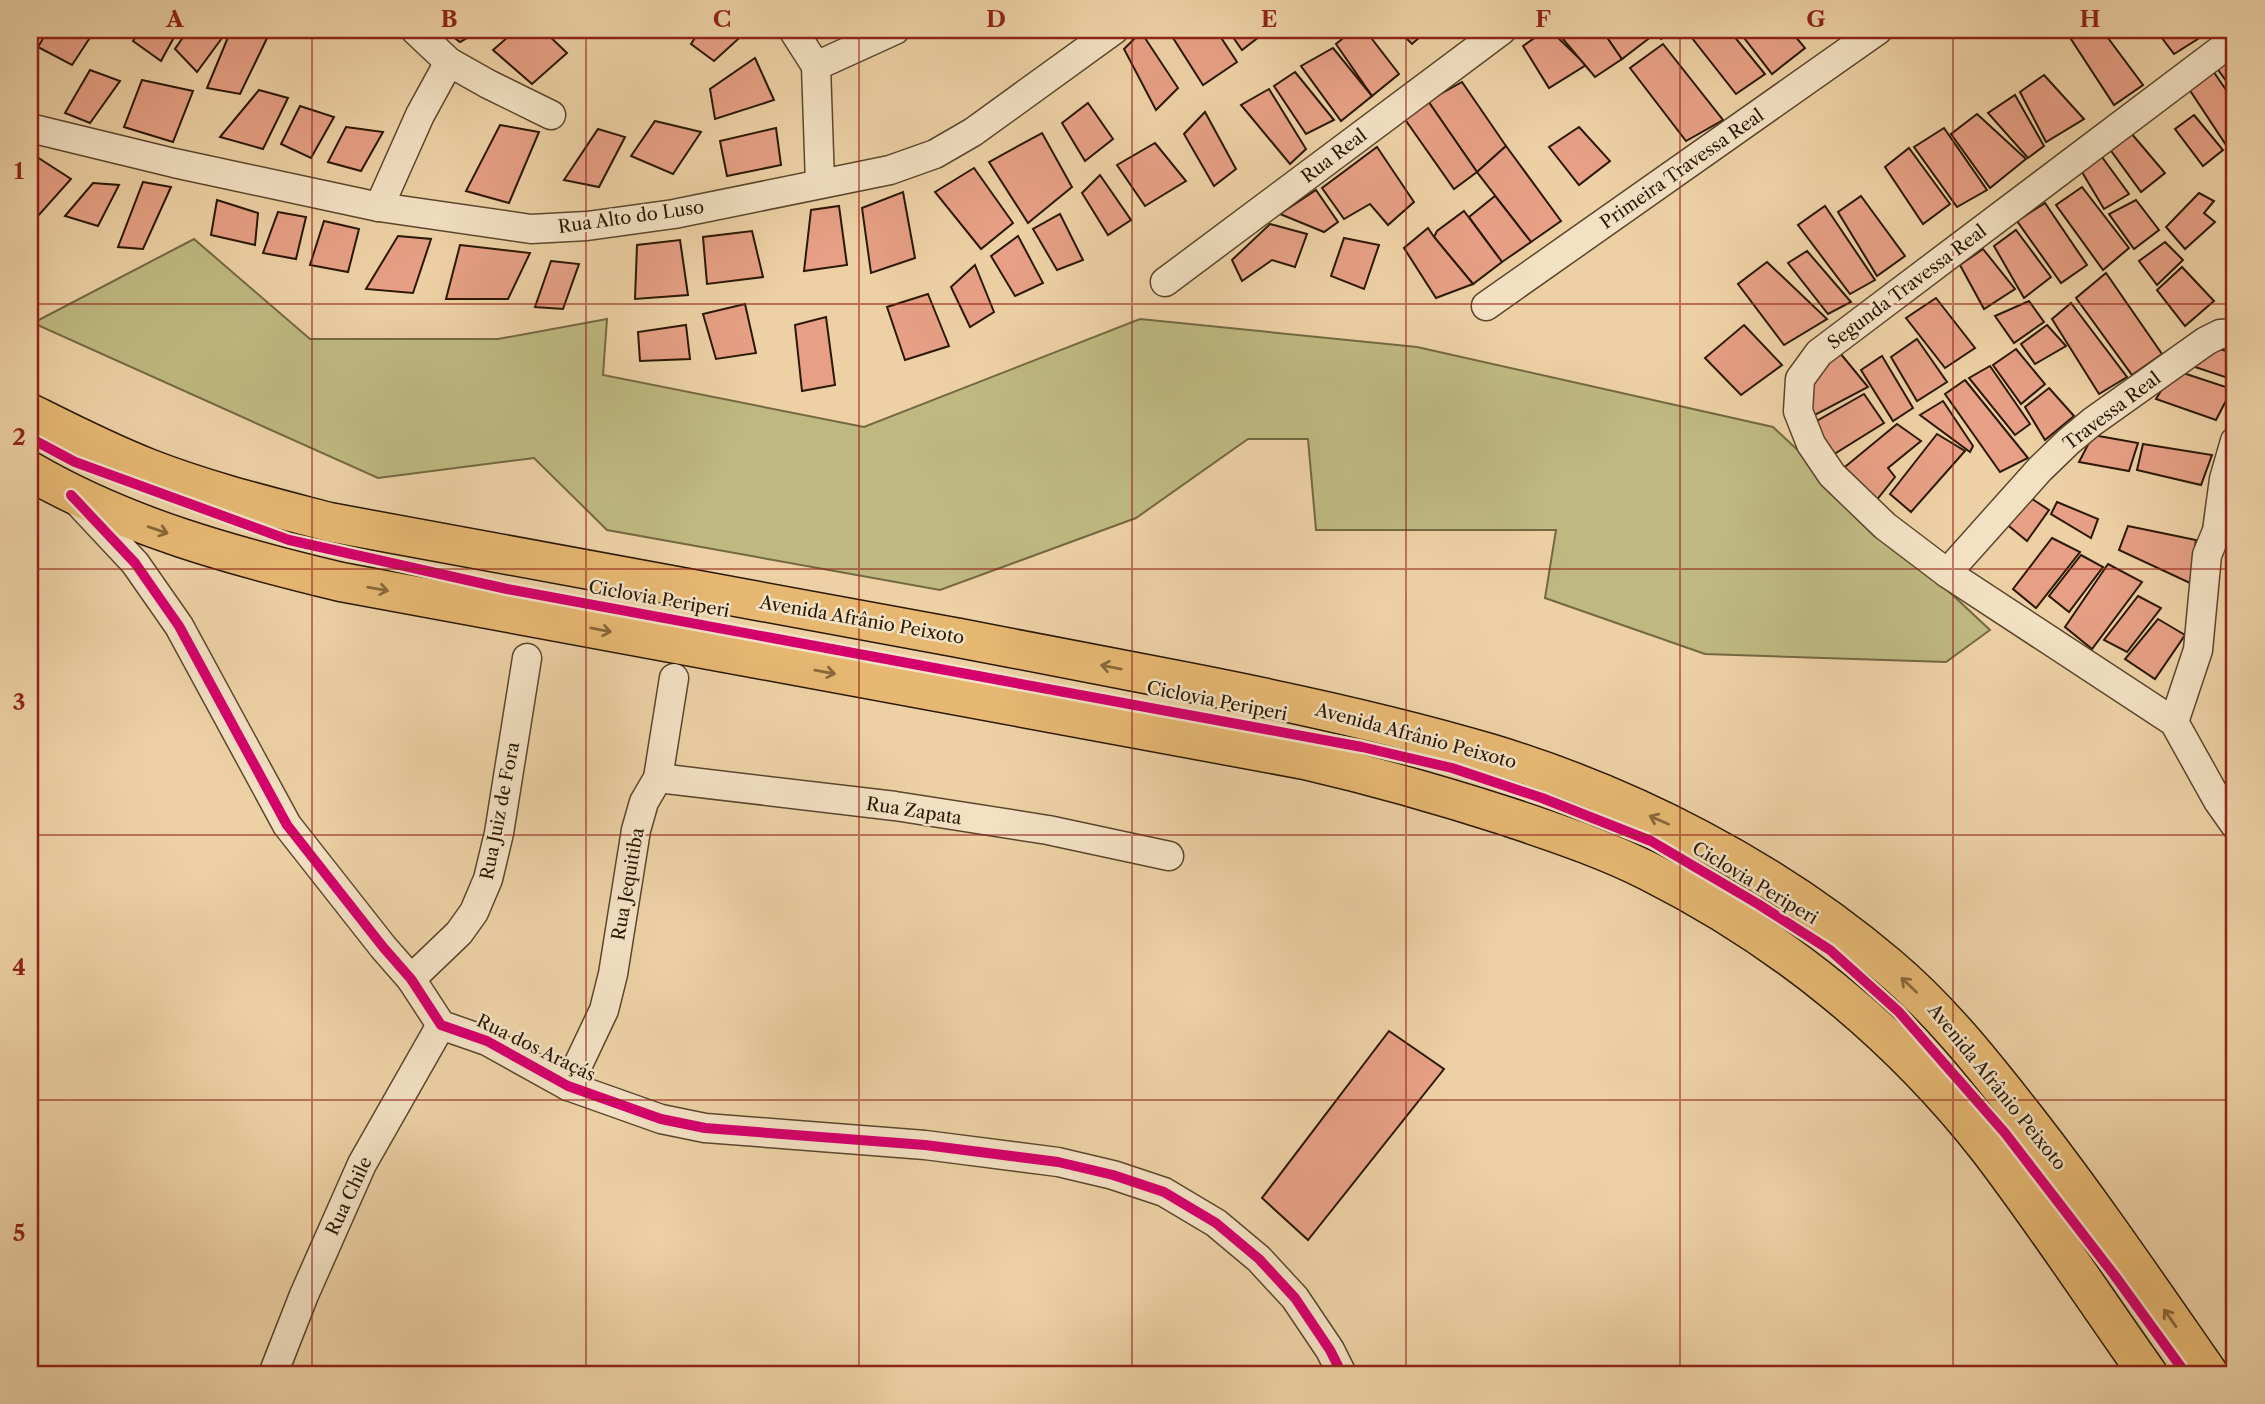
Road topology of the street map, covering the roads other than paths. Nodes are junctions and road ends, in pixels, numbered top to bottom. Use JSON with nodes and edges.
{"nodes":[{"id":1,"x":415,"y":30,"type":"edge"},
{"id":2,"x":793,"y":30,"type":"edge"},
{"id":3,"x":895,"y":30,"type":"edge"},
{"id":4,"x":1114,"y":30,"type":"edge"},
{"id":5,"x":1502,"y":30,"type":"edge"},
{"id":6,"x":1878,"y":30,"type":"edge"},
{"id":7,"x":2235,"y":39,"type":"edge"},
{"id":8,"x":449,"y":62,"type":"junction"},
{"id":9,"x":816,"y":66,"type":"junction"},
{"id":10,"x":551,"y":115,"type":"dead end"},
{"id":11,"x":30,"y":128,"type":"edge"},
{"id":12,"x":820,"y":183,"type":"junction"},
{"id":13,"x":379,"y":207,"type":"junction"},
{"id":14,"x":1165,"y":282,"type":"dead end"},
{"id":15,"x":1486,"y":306,"type":"dead end"},
{"id":16,"x":2235,"y":333,"type":"edge"},
{"id":17,"x":30,"y":413,"type":"edge"},
{"id":18,"x":2235,"y":441,"type":"edge"},
{"id":19,"x":30,"y":471,"type":"edge"},
{"id":20,"x":71,"y":495,"type":"junction"},
{"id":21,"x":1947,"y":573,"type":"junction"},
{"id":22,"x":527,"y":658,"type":"dead end"},
{"id":23,"x":674,"y":678,"type":"dead end"},
{"id":24,"x":2174,"y":722,"type":"junction"},
{"id":25,"x":658,"y":778,"type":"junction"},
{"id":26,"x":2235,"y":825,"type":"edge"},
{"id":27,"x":1169,"y":856,"type":"dead end"},
{"id":28,"x":411,"y":979,"type":"junction"},
{"id":29,"x":441,"y":1026,"type":"junction"},
{"id":30,"x":568,"y":1086,"type":"junction"},
{"id":31,"x":273,"y":1374,"type":"edge"},
{"id":32,"x":1342,"y":1374,"type":"edge"},
{"id":33,"x":2148,"y":1374,"type":"edge"},
{"id":34,"x":2209,"y":1374,"type":"edge"}],
"edges":[{"from":1,"to":8,"type":"street"},
{"from":2,"to":9,"type":"street"},
{"from":3,"to":9,"type":"street"},
{"from":4,"to":12,"type":"street","name":"Rua Alto do Luso"},
{"from":5,"to":14,"type":"street","name":"Rua Real"},
{"from":6,"to":15,"type":"street","name":"Primeira Travessa Real"},
{"from":7,"to":21,"type":"street","name":"Segunda Travessa Real"},
{"from":8,"to":10,"type":"street"},
{"from":8,"to":13,"type":"street"},
{"from":9,"to":12,"type":"street"},
{"from":11,"to":13,"type":"street","name":"Rua Alto do Luso"},
{"from":12,"to":13,"type":"street","name":"Rua Alto do Luso"},
{"from":16,"to":21,"type":"street","name":"Travessa Real"},
{"from":34,"to":17,"type":"main road","name":"Avenida Afrânio Peixoto","one_way":true},
{"from":18,"to":24,"type":"street"},
{"from":19,"to":20,"type":"main road"},
{"from":20,"to":28,"type":"street"},
{"from":20,"to":33,"type":"main road","one_way":true},
{"from":21,"to":24,"type":"street","name":"Segunda Travessa Real"},
{"from":22,"to":28,"type":"street","name":"Rua Juiz de Fora"},
{"from":23,"to":25,"type":"street","name":"Rua Jequitiba"},
{"from":24,"to":26,"type":"street","name":"Segunda Travessa Real"},
{"from":25,"to":27,"type":"street","name":"Rua Zapata"},
{"from":25,"to":30,"type":"street","name":"Rua Jequitiba"},
{"from":28,"to":29,"type":"street"},
{"from":29,"to":30,"type":"street","name":"Rua dos Araçás"},
{"from":29,"to":31,"type":"street","name":"Rua Chile"},
{"from":30,"to":32,"type":"street","name":"Rua dos Araçás"}]}
